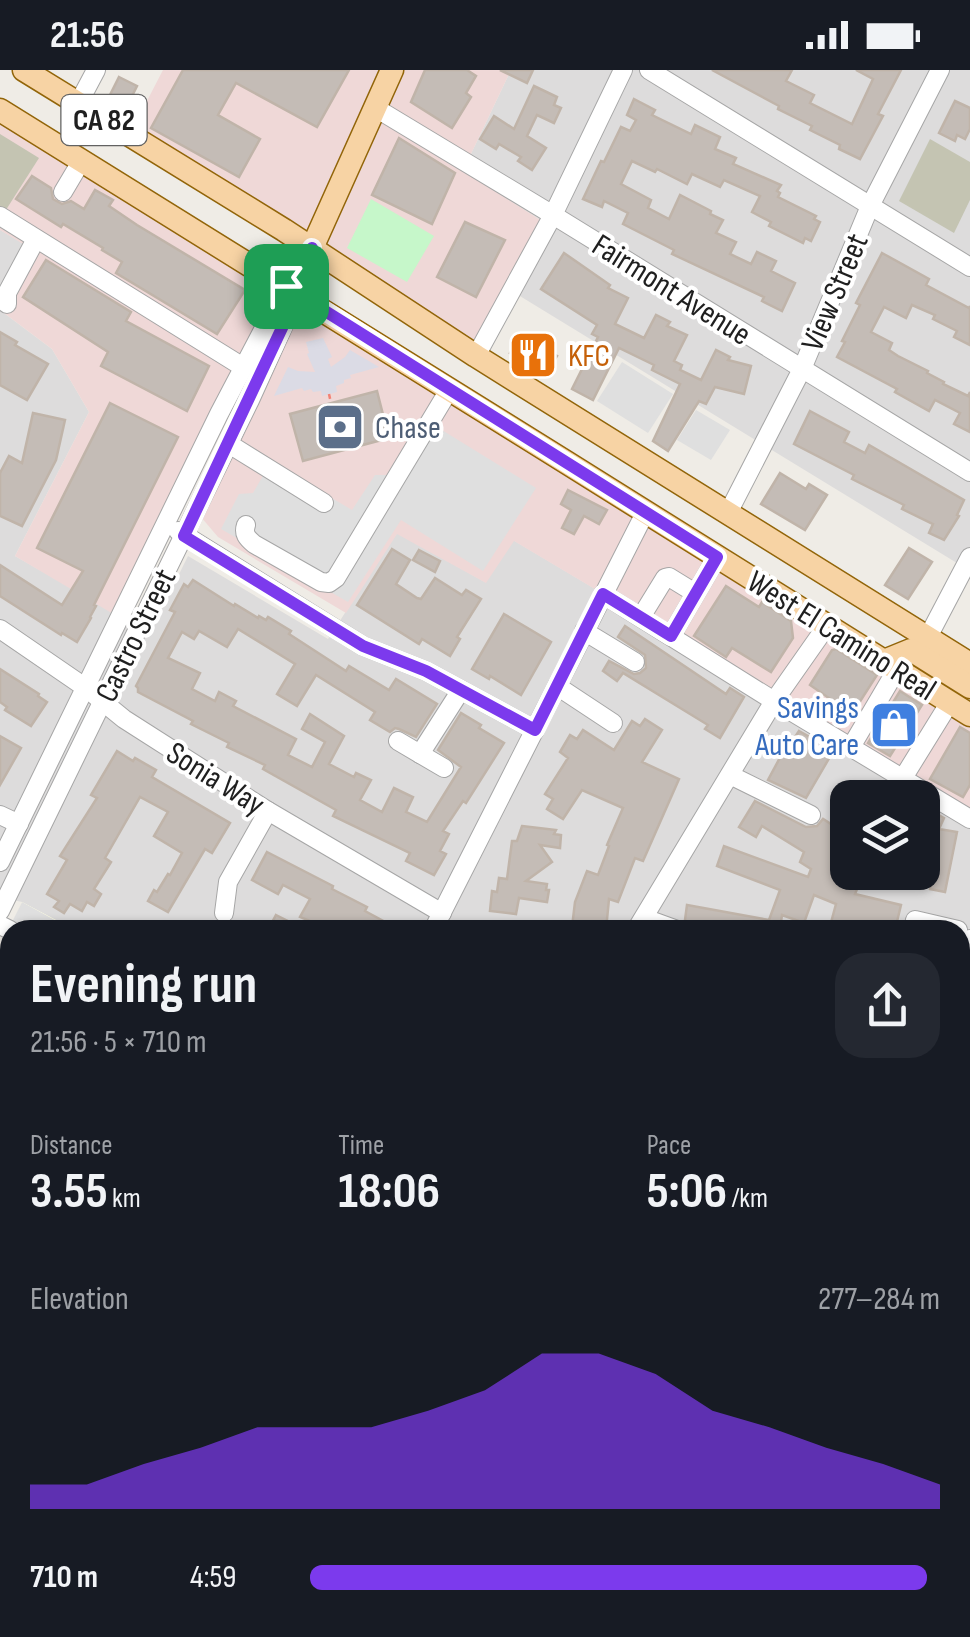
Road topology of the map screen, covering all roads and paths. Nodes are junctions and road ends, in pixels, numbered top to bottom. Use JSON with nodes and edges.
{"nodes":[{"id":1,"x":24,"y":70,"type":"edge"},
{"id":2,"x":96,"y":70,"type":"edge"},
{"id":3,"x":392,"y":70,"type":"edge"},
{"id":4,"x":623,"y":70,"type":"edge"},
{"id":5,"x":649,"y":70,"type":"edge"},
{"id":6,"x":940,"y":70,"type":"edge"},
{"id":7,"x":78,"y":104,"type":"junction"},
{"id":8,"x":374,"y":107,"type":"junction"},
{"id":9,"x":0,"y":110,"type":"edge"},
{"id":10,"x":82,"y":160,"type":"junction"},
{"id":11,"x":63,"y":192,"type":"dead end"},
{"id":12,"x":870,"y":206,"type":"junction"},
{"id":13,"x":553,"y":215,"type":"junction"},
{"id":14,"x":0,"y":216,"type":"edge"},
{"id":15,"x":518,"y":236,"type":"dead end"},
{"id":16,"x":36,"y":239,"type":"junction"},
{"id":17,"x":536,"y":246,"type":"junction"},
{"id":18,"x":312,"y":248,"type":"junction"},
{"id":19,"x":970,"y":267,"type":"edge"},
{"id":20,"x":292,"y":290,"type":"junction"},
{"id":21,"x":7,"y":304,"type":"dead end"},
{"id":22,"x":476,"y":356,"type":"junction"},
{"id":23,"x":242,"y":368,"type":"junction"},
{"id":24,"x":802,"y":369,"type":"junction"},
{"id":25,"x":448,"y":390,"type":"junction"},
{"id":26,"x":329,"y":394,"type":"dead end"},
{"id":27,"x":332,"y":403,"type":"dead end"},
{"id":28,"x":228,"y":444,"type":"junction"},
{"id":29,"x":970,"y":472,"type":"edge"},
{"id":30,"x":324,"y":503,"type":"dead end"},
{"id":31,"x":645,"y":513,"type":"junction"},
{"id":32,"x":728,"y":513,"type":"junction"},
{"id":33,"x":166,"y":524,"type":"junction"},
{"id":34,"x":246,"y":525,"type":"dead end"},
{"id":35,"x":184,"y":536,"type":"junction"},
{"id":36,"x":717,"y":557,"type":"junction"},
{"id":37,"x":970,"y":557,"type":"edge"},
{"id":38,"x":695,"y":593,"type":"junction"},
{"id":39,"x":603,"y":594,"type":"junction"},
{"id":40,"x":641,"y":617,"type":"junction"},
{"id":41,"x":828,"y":624,"type":"junction"},
{"id":42,"x":0,"y":630,"type":"edge"},
{"id":43,"x":584,"y":631,"type":"junction"},
{"id":44,"x":671,"y":636,"type":"junction"},
{"id":45,"x":928,"y":638,"type":"junction"},
{"id":46,"x":635,"y":662,"type":"dead end"},
{"id":47,"x":970,"y":664,"type":"edge"},
{"id":48,"x":890,"y":665,"type":"junction"},
{"id":49,"x":557,"y":686,"type":"junction"},
{"id":50,"x":970,"y":687,"type":"edge"},
{"id":51,"x":86,"y":688,"type":"junction"},
{"id":52,"x":460,"y":690,"type":"junction"},
{"id":53,"x":774,"y":701,"type":"junction"},
{"id":54,"x":950,"y":702,"type":"junction"},
{"id":55,"x":102,"y":703,"type":"junction"},
{"id":56,"x":970,"y":715,"type":"edge"},
{"id":57,"x":613,"y":723,"type":"dead end"},
{"id":58,"x":535,"y":730,"type":"junction"},
{"id":59,"x":398,"y":741,"type":"dead end"},
{"id":60,"x":852,"y":747,"type":"junction"},
{"id":61,"x":420,"y":754,"type":"junction"},
{"id":62,"x":444,"y":768,"type":"dead end"},
{"id":63,"x":730,"y":775,"type":"junction"},
{"id":64,"x":903,"y":778,"type":"junction"},
{"id":65,"x":268,"y":811,"type":"junction"},
{"id":66,"x":0,"y":815,"type":"edge"},
{"id":67,"x":811,"y":815,"type":"dead end"},
{"id":68,"x":970,"y":819,"type":"edge"},
{"id":69,"x":19,"y":824,"type":"junction"},
{"id":70,"x":0,"y":862,"type":"edge"},
{"id":71,"x":0,"y":911,"type":"edge"},
{"id":72,"x":224,"y":913,"type":"dead end"},
{"id":73,"x":435,"y":920,"type":"edge"},
{"id":74,"x":438,"y":920,"type":"edge"},
{"id":75,"x":642,"y":920,"type":"edge"}],
"edges":[{"from":1,"to":7,"type":"main road","name":"West El Camino Real","number":"CA 82"},
{"from":2,"to":7,"type":"street"},
{"from":3,"to":8,"type":"main road","name":"Castro Street"},
{"from":4,"to":13,"type":"street"},
{"from":5,"to":12,"type":"street"},
{"from":6,"to":12,"type":"street","name":"View Street"},
{"from":7,"to":18,"type":"main road","name":"West El Camino Real","number":"CA 82"},
{"from":8,"to":13,"type":"street","name":"Fairmont Avenue"},
{"from":8,"to":18,"type":"main road","name":"Castro Street"},
{"from":9,"to":10,"type":"main road","name":"West El Camino Real","number":"CA 82"},
{"from":10,"to":11,"type":"street"},
{"from":10,"to":20,"type":"main road","name":"West El Camino Real","number":"CA 82"},
{"from":12,"to":19,"type":"street"},
{"from":12,"to":24,"type":"street","name":"View Street"},
{"from":13,"to":17,"type":"street"},
{"from":13,"to":24,"type":"street","name":"Fairmont Avenue"},
{"from":14,"to":16,"type":"street"},
{"from":15,"to":17,"type":"street"},
{"from":16,"to":21,"type":"street"},
{"from":16,"to":23,"type":"street"},
{"from":17,"to":22,"type":"street"},
{"from":18,"to":20,"type":"main road","name":"Castro Street"},
{"from":18,"to":22,"type":"main road","name":"West El Camino Real","number":"CA 82"},
{"from":20,"to":23,"type":"street","name":"Castro Street"},
{"from":20,"to":25,"type":"main road","name":"West El Camino Real","number":"CA 82"},
{"from":20,"to":28,"type":"street","name":"Castro Street"},
{"from":22,"to":32,"type":"main road","name":"West El Camino Real","number":"CA 82"},
{"from":23,"to":33,"type":"street","name":"Castro Street"},
{"from":24,"to":29,"type":"street","name":"Fairmont Avenue"},
{"from":24,"to":32,"type":"street","name":"View Street"},
{"from":25,"to":31,"type":"main road","name":"West El Camino Real","number":"CA 82"},
{"from":25,"to":34,"type":"street"},
{"from":26,"to":27,"type":"path"},
{"from":28,"to":30,"type":"street"},
{"from":28,"to":35,"type":"street","name":"Castro Street"},
{"from":31,"to":36,"type":"main road","name":"West El Camino Real","number":"CA 82"},
{"from":31,"to":39,"type":"street"},
{"from":32,"to":45,"type":"main road","name":"West El Camino Real","number":"CA 82"},
{"from":33,"to":35,"type":"street"},
{"from":33,"to":51,"type":"street","name":"Castro Street"},
{"from":35,"to":52,"type":"street"},
{"from":35,"to":55,"type":"street","name":"Castro Street"},
{"from":36,"to":38,"type":"street"},
{"from":36,"to":41,"type":"main road","name":"West El Camino Real","number":"CA 82"},
{"from":37,"to":45,"type":"street"},
{"from":38,"to":40,"type":"street"},
{"from":38,"to":44,"type":"street"},
{"from":39,"to":40,"type":"street"},
{"from":39,"to":43,"type":"street"},
{"from":40,"to":44,"type":"street"},
{"from":41,"to":48,"type":"main road","name":"West El Camino Real","number":"CA 82"},
{"from":41,"to":53,"type":"street"},
{"from":42,"to":51,"type":"street","name":"Sonia Way"},
{"from":43,"to":46,"type":"street"},
{"from":43,"to":49,"type":"street"},
{"from":44,"to":53,"type":"street"},
{"from":45,"to":47,"type":"main road","name":"West El Camino Real","number":"CA 82"},
{"from":48,"to":50,"type":"main road"},
{"from":48,"to":54,"type":"main road","name":"West El Camino Real","number":"CA 82"},
{"from":48,"to":60,"type":"street"},
{"from":49,"to":57,"type":"street"},
{"from":49,"to":58,"type":"street"},
{"from":51,"to":55,"type":"street","name":"Sonia Way"},
{"from":51,"to":69,"type":"street","name":"Castro Street"},
{"from":52,"to":58,"type":"street"},
{"from":52,"to":61,"type":"street"},
{"from":53,"to":60,"type":"street"},
{"from":53,"to":63,"type":"street"},
{"from":54,"to":56,"type":"main road","name":"West El Camino Real","number":"CA 82"},
{"from":54,"to":64,"type":"street"},
{"from":55,"to":65,"type":"street","name":"Sonia Way"},
{"from":55,"to":71,"type":"street","name":"Castro Street"},
{"from":58,"to":74,"type":"street"},
{"from":59,"to":61,"type":"street"},
{"from":60,"to":64,"type":"street"},
{"from":61,"to":62,"type":"street"},
{"from":63,"to":67,"type":"street"},
{"from":63,"to":75,"type":"street"},
{"from":64,"to":68,"type":"street"},
{"from":65,"to":72,"type":"street"},
{"from":65,"to":73,"type":"street","name":"Sonia Way"},
{"from":66,"to":69,"type":"street"},
{"from":69,"to":70,"type":"street","name":"Castro Street"}]}
